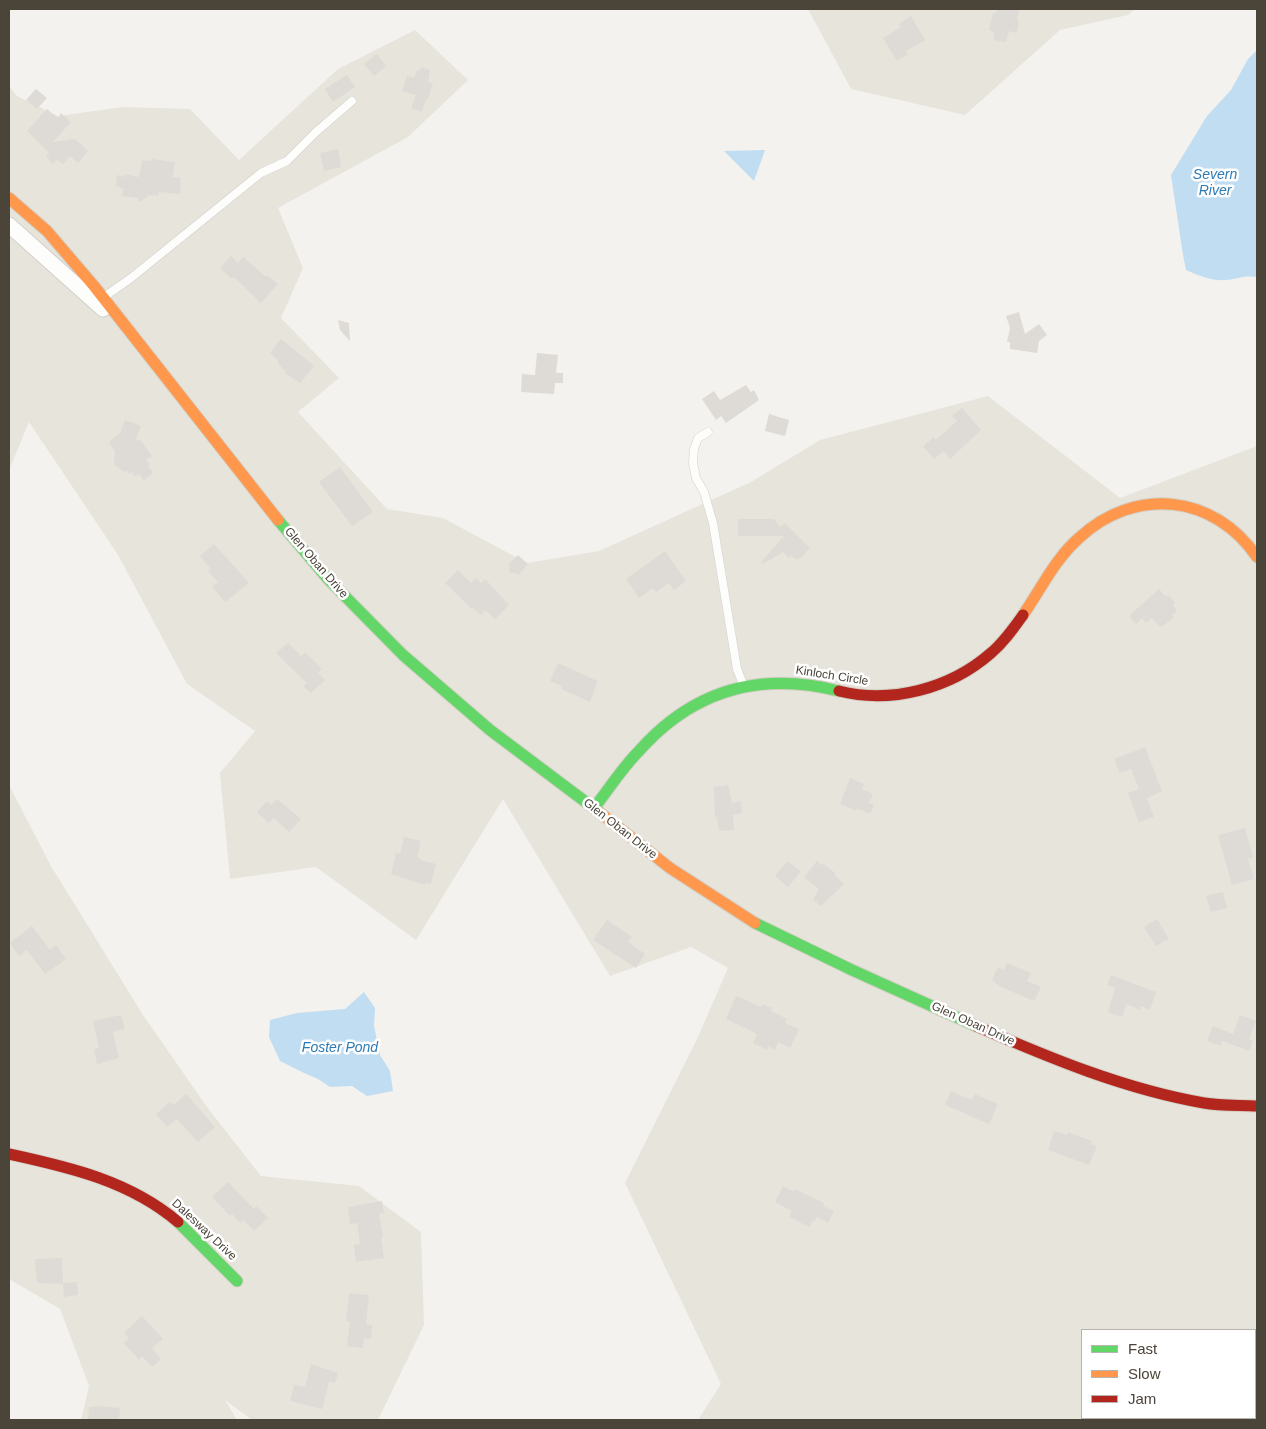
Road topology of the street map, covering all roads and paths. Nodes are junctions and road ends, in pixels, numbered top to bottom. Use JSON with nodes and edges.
{"nodes":[{"id":1,"x":352,"y":102,"type":"dead end"},
{"id":2,"x":9,"y":198,"type":"edge"},
{"id":3,"x":9,"y":225,"type":"edge"},
{"id":4,"x":100,"y":300,"type":"junction"},
{"id":5,"x":128,"y":331,"type":"joint"},
{"id":6,"x":708,"y":432,"type":"dead end"},
{"id":7,"x":1257,"y":557,"type":"edge"},
{"id":8,"x":744,"y":686,"type":"junction"},
{"id":9,"x":594,"y":808,"type":"junction"},
{"id":10,"x":1257,"y":1106,"type":"edge"},
{"id":11,"x":9,"y":1154,"type":"edge"},
{"id":12,"x":237,"y":1282,"type":"dead end"}],
"edges":[{"from":1,"to":4,"type":"lane"},
{"from":2,"to":4,"type":"street","name":"Glen Oban Drive"},
{"from":3,"to":4,"type":"street","name":"Glen Oban Drive"},
{"from":4,"to":5,"type":"street","name":"Glen Oban Drive"},
{"from":5,"to":9,"type":"street","name":"Glen Oban Drive"},
{"from":6,"to":8,"type":"lane"},
{"from":7,"to":8,"type":"street","name":"Kinloch Circle"},
{"from":8,"to":9,"type":"street","name":"Kinloch Circle"},
{"from":9,"to":10,"type":"street","name":"Glen Oban Drive"},
{"from":11,"to":12,"type":"street","name":"Dalesway Drive"}]}
